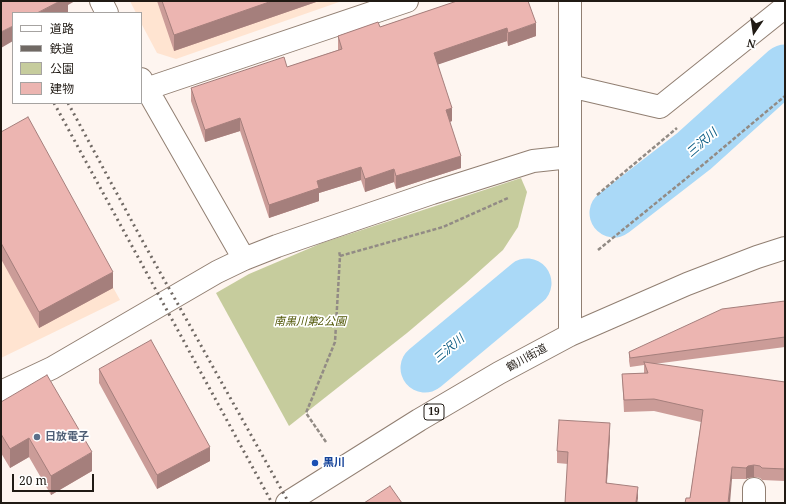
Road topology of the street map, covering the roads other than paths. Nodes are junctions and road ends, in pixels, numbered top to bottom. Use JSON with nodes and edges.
{"nodes":[{"id":1,"x":101,"y":1,"type":"edge"},
{"id":2,"x":407,"y":1,"type":"edge"},
{"id":3,"x":570,"y":1,"type":"edge"},
{"id":4,"x":785,"y":7,"type":"edge"},
{"id":5,"x":106,"y":12,"type":"edge"},
{"id":6,"x":144,"y":84,"type":"edge"},
{"id":7,"x":570,"y":86,"type":"junction"},
{"id":8,"x":570,"y":157,"type":"junction"},
{"id":9,"x":785,"y":248,"type":"edge"},
{"id":10,"x":244,"y":259,"type":"junction"},
{"id":11,"x":570,"y":335,"type":"junction"},
{"id":12,"x":1,"y":392,"type":"edge"},
{"id":13,"x":288,"y":503,"type":"edge"}],
"edges":[{"from":1,"to":5,"type":"street"},
{"from":2,"to":6,"type":"street"},
{"from":3,"to":7,"type":"street"},
{"from":4,"to":7,"type":"street"},
{"from":6,"to":10,"type":"street"},
{"from":7,"to":8,"type":"street"},
{"from":8,"to":10,"type":"street"},
{"from":8,"to":11,"type":"street"},
{"from":9,"to":11,"type":"street","name":"鶴川街道","number":"19"},
{"from":10,"to":12,"type":"street"},
{"from":11,"to":13,"type":"street","name":"鶴川街道","number":"19"}]}
